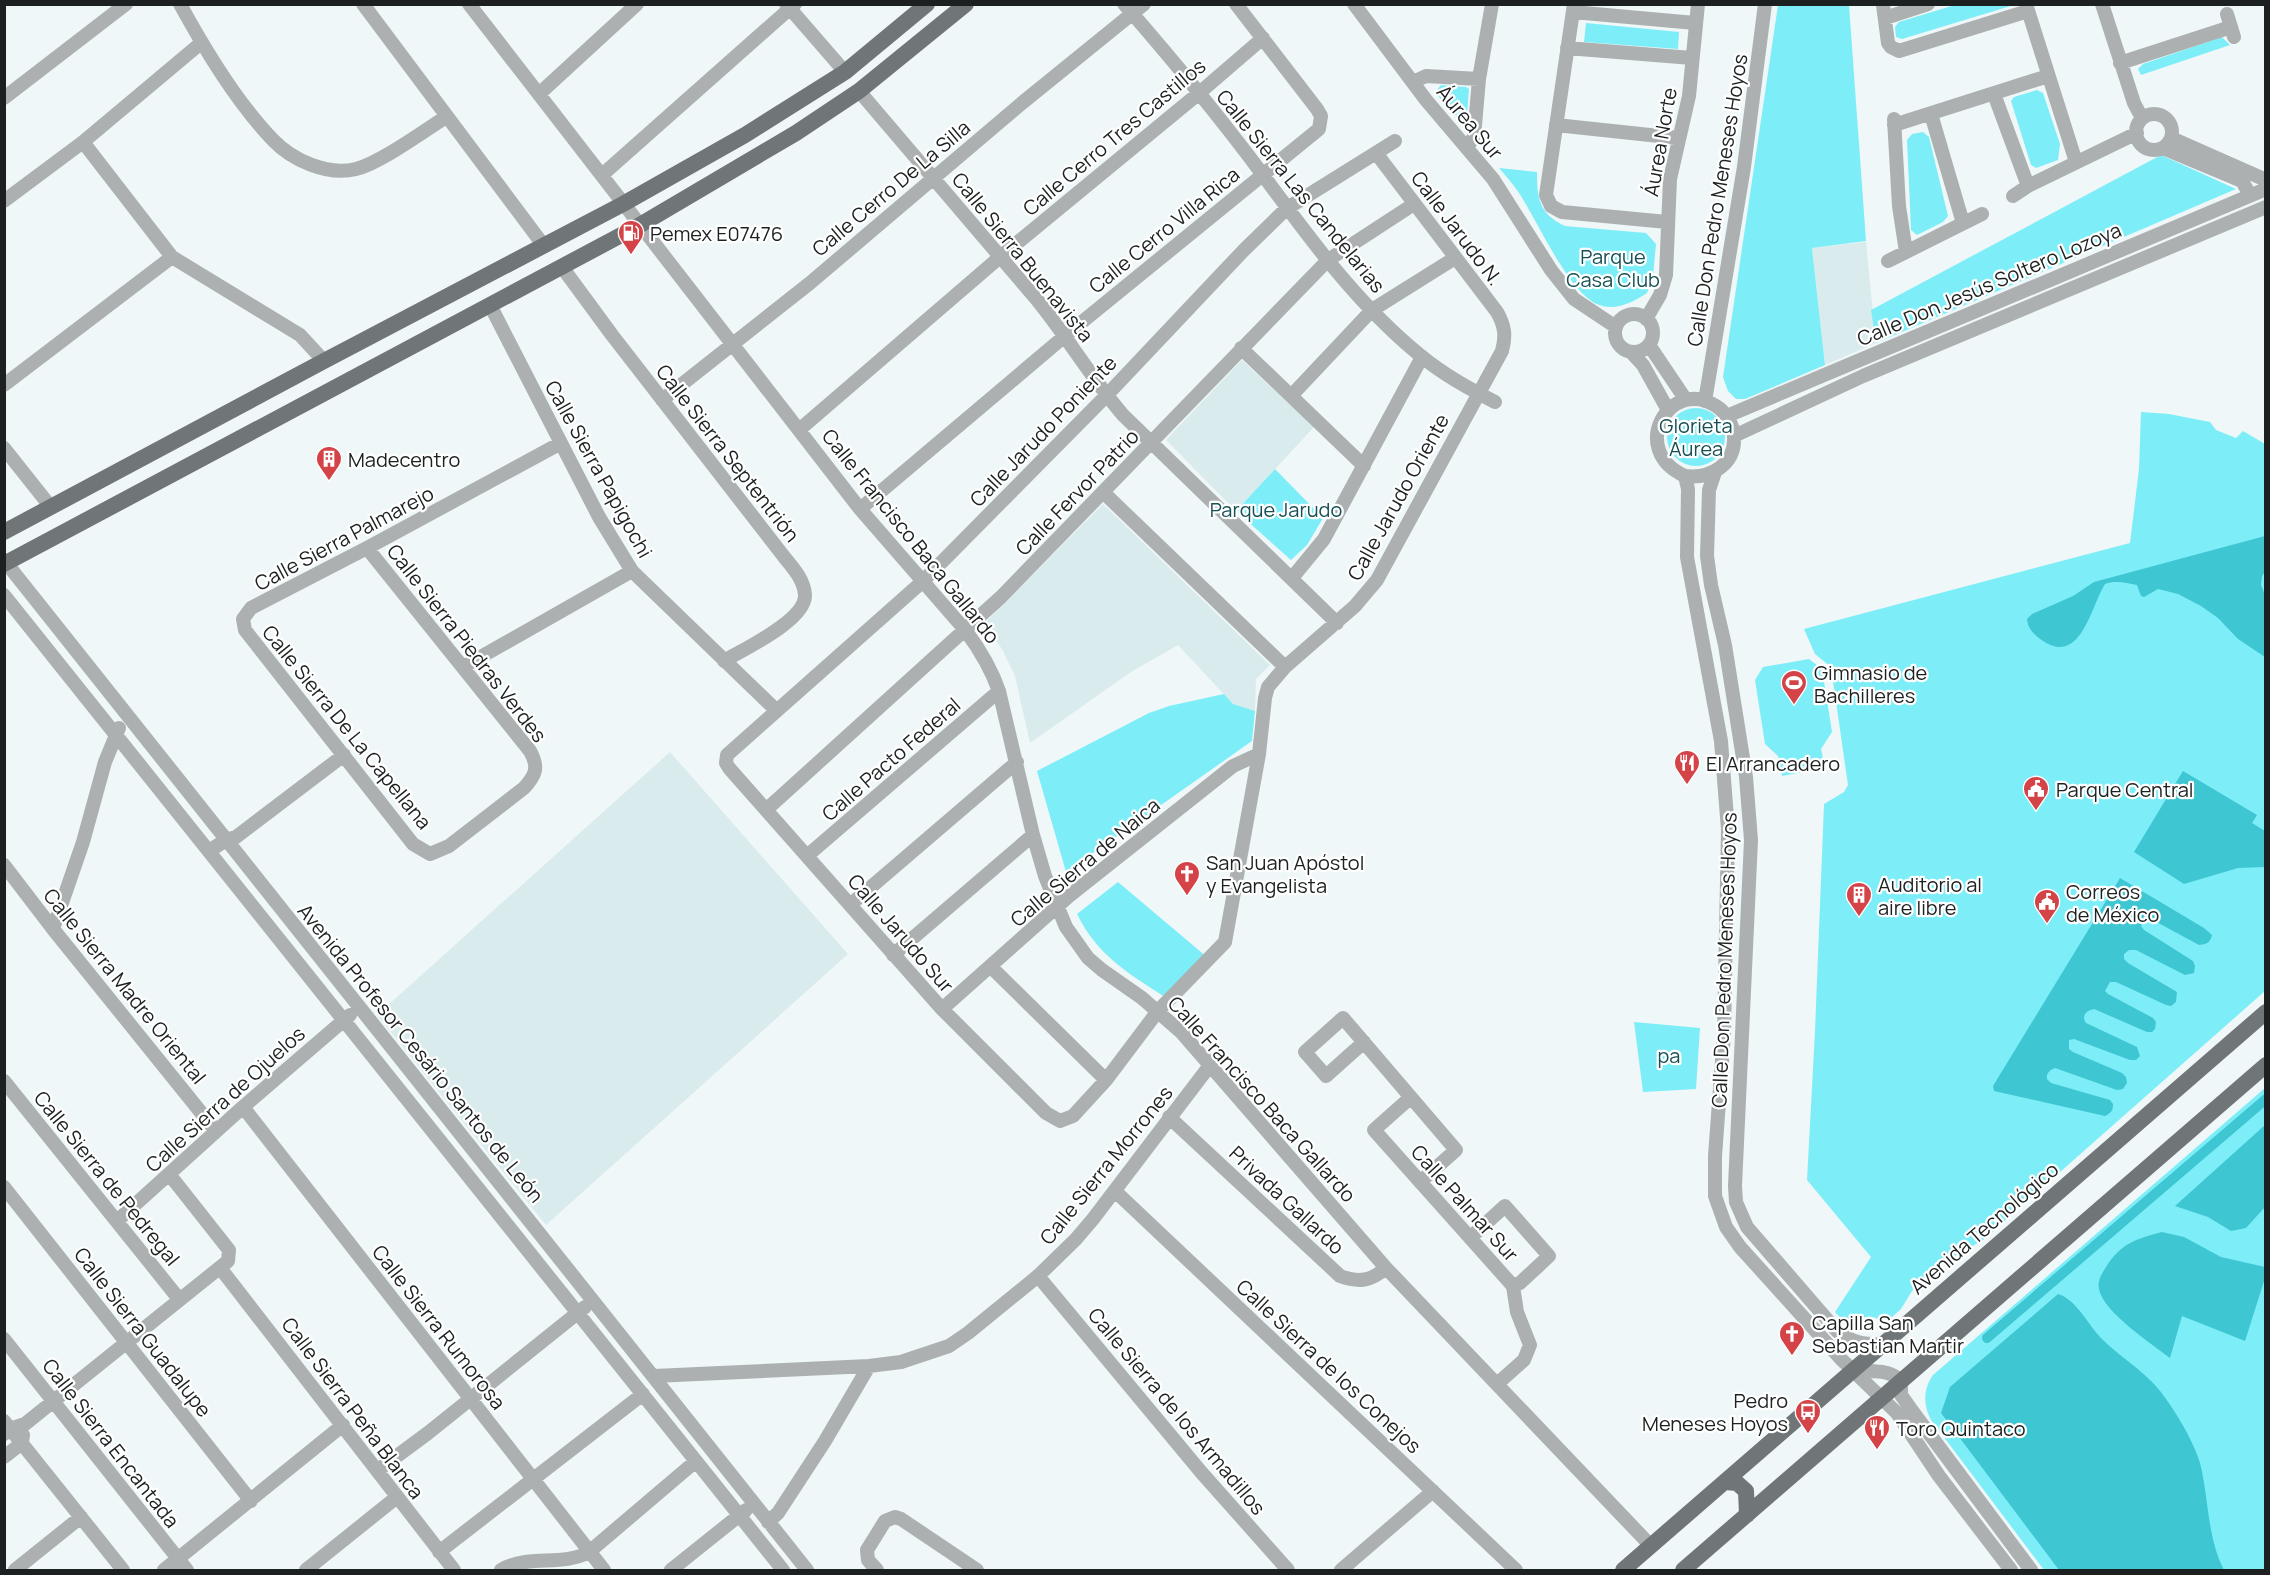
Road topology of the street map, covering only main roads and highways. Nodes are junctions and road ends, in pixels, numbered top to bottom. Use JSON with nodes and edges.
{"nodes":[{"id":1,"x":927,"y":4,"type":"edge"},
{"id":2,"x":966,"y":4,"type":"edge"},
{"id":3,"x":4,"y":532,"type":"edge"},
{"id":4,"x":5,"y":562,"type":"edge"},
{"id":5,"x":2265,"y":1012,"type":"edge"},
{"id":6,"x":2265,"y":1065,"type":"edge"},
{"id":7,"x":1725,"y":1482,"type":"junction"},
{"id":8,"x":1747,"y":1515,"type":"junction"},
{"id":9,"x":1623,"y":1570,"type":"edge"},
{"id":10,"x":1683,"y":1570,"type":"edge"}],
"edges":[{"from":1,"to":3,"type":"main road"},
{"from":2,"to":4,"type":"main road"},
{"from":5,"to":7,"type":"main road","name":"Avenida Tecnológico"},
{"from":6,"to":8,"type":"main road"},
{"from":7,"to":8,"type":"main road"},
{"from":7,"to":9,"type":"main road","name":"Avenida Tecnológico"},
{"from":8,"to":10,"type":"main road"}]}
